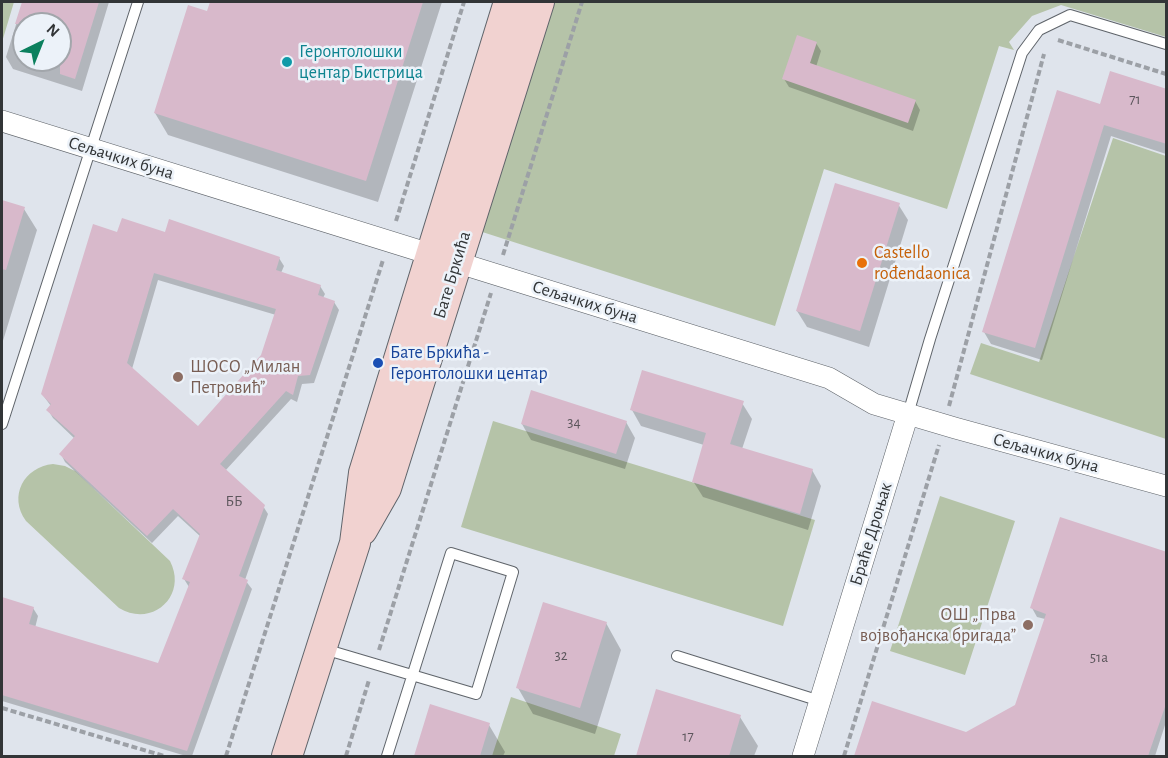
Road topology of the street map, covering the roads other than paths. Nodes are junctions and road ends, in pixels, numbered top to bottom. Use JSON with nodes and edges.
{"nodes":[{"id":1,"x":138,"y":2,"type":"edge"},
{"id":2,"x":509,"y":2,"type":"edge"},
{"id":3,"x":539,"y":2,"type":"edge"},
{"id":4,"x":1167,"y":44,"type":"edge"},
{"id":5,"x":2,"y":121,"type":"edge"},
{"id":6,"x":90,"y":148,"type":"junction"},
{"id":7,"x":443,"y":258,"type":"junction"},
{"id":8,"x":908,"y":414,"type":"junction"},
{"id":9,"x":2,"y":424,"type":"edge"},
{"id":10,"x":1167,"y":486,"type":"edge"},
{"id":11,"x":321,"y":648,"type":"junction"},
{"id":12,"x":677,"y":656,"type":"dead end"},
{"id":13,"x":413,"y":675,"type":"junction"},
{"id":14,"x":820,"y":700,"type":"junction"},
{"id":15,"x":287,"y":756,"type":"edge"},
{"id":16,"x":387,"y":756,"type":"edge"},
{"id":17,"x":803,"y":756,"type":"edge"}],
"edges":[{"from":1,"to":6,"type":"lane"},
{"from":2,"to":7,"type":"street","name":"Бате Бркића"},
{"from":3,"to":7,"type":"street","name":"Бате Бркића"},
{"from":4,"to":8,"type":"lane"},
{"from":5,"to":6,"type":"street","name":"Сељачких буна"},
{"from":6,"to":7,"type":"street","name":"Сељачких буна"},
{"from":6,"to":9,"type":"lane"},
{"from":7,"to":8,"type":"street","name":"Сељачких буна"},
{"from":7,"to":11,"type":"street","name":"Бате Бркића"},
{"from":8,"to":10,"type":"street","name":"Сељачких буна"},
{"from":8,"to":14,"type":"street","name":"Браће Дроњак"},
{"from":11,"to":13,"type":"lane"},
{"from":11,"to":15,"type":"street","name":"Бате Бркића"},
{"from":12,"to":14,"type":"lane"},
{"from":13,"to":13,"type":"lane"},
{"from":13,"to":16,"type":"lane"},
{"from":14,"to":17,"type":"street","name":"Браће Дроњак"}]}
